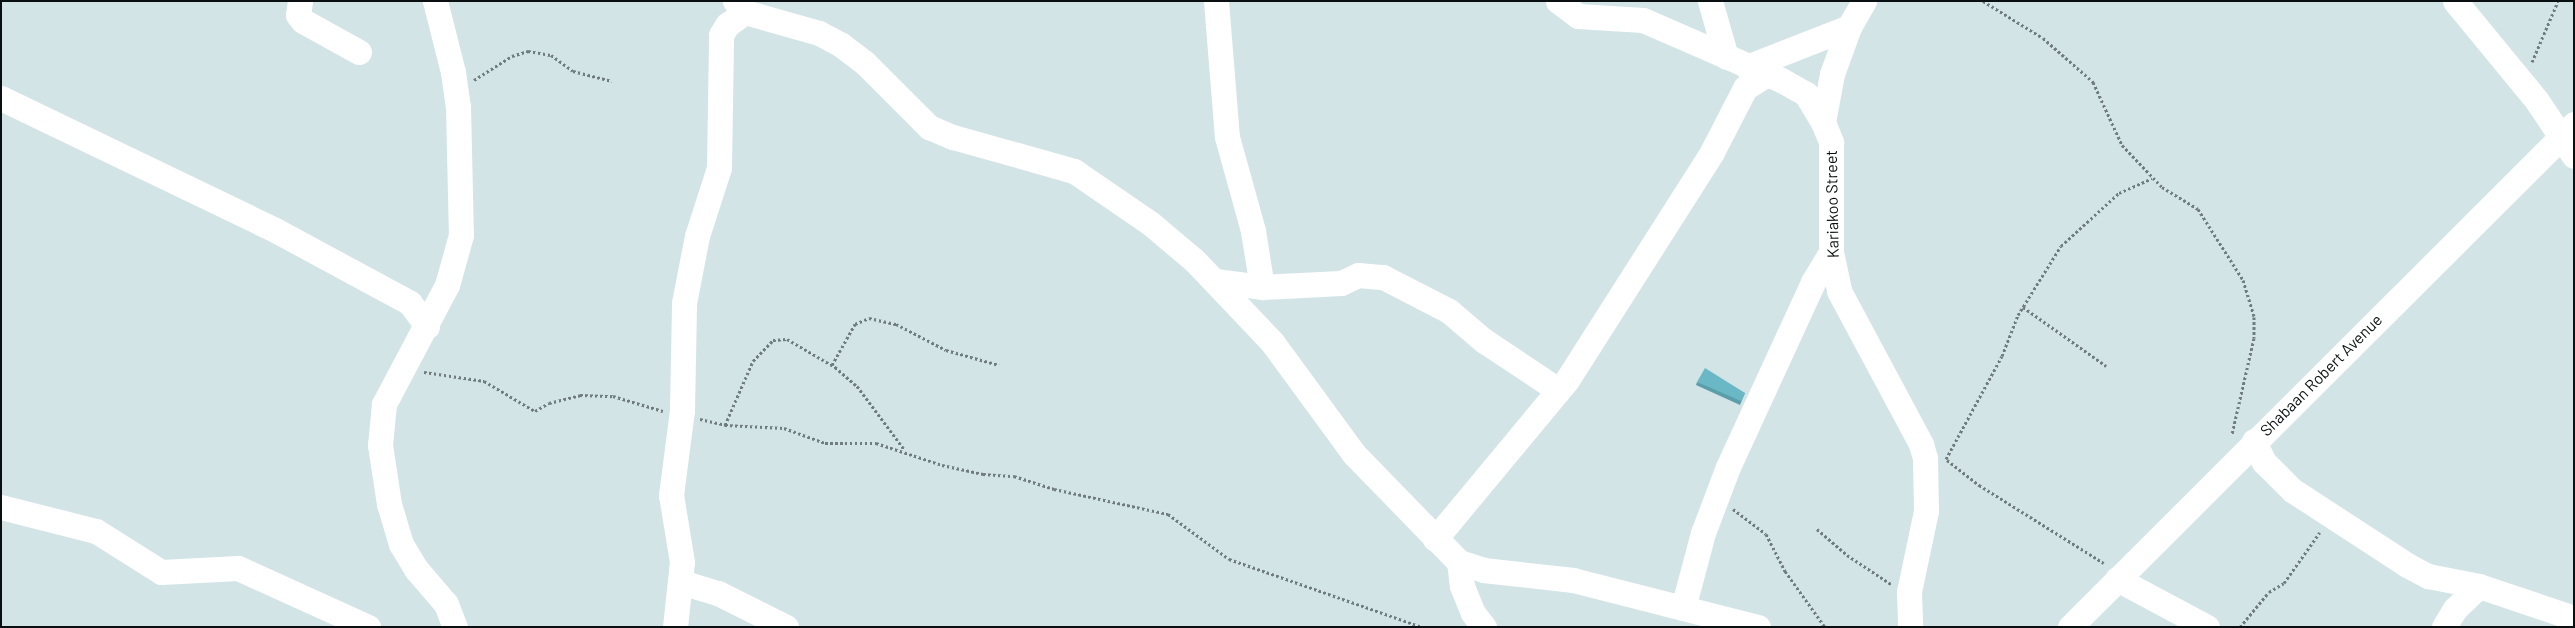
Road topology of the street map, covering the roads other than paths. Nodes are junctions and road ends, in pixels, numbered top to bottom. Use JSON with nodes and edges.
{"nodes":[{"id":1,"x":300,"y":1,"type":"edge"},
{"id":2,"x":435,"y":1,"type":"edge"},
{"id":3,"x":1216,"y":1,"type":"edge"},
{"id":4,"x":1558,"y":1,"type":"edge"},
{"id":5,"x":1710,"y":1,"type":"edge"},
{"id":6,"x":1864,"y":1,"type":"edge"},
{"id":7,"x":2455,"y":1,"type":"edge"},
{"id":8,"x":740,"y":7,"type":"edge"},
{"id":9,"x":1848,"y":26,"type":"junction"},
{"id":10,"x":359,"y":52,"type":"dead end"},
{"id":11,"x":1746,"y":66,"type":"junction"},
{"id":12,"x":1,"y":98,"type":"edge"},
{"id":13,"x":1823,"y":122,"type":"junction"},
{"id":14,"x":2569,"y":139,"type":"edge"},
{"id":15,"x":1831,"y":252,"type":"junction"},
{"id":16,"x":1215,"y":281,"type":"junction"},
{"id":17,"x":1262,"y":287,"type":"junction"},
{"id":18,"x":427,"y":326,"type":"junction"},
{"id":19,"x":1558,"y":390,"type":"junction"},
{"id":20,"x":2254,"y":441,"type":"junction"},
{"id":21,"x":1,"y":507,"type":"edge"},
{"id":22,"x":1435,"y":539,"type":"junction"},
{"id":23,"x":1459,"y":562,"type":"junction"},
{"id":24,"x":2119,"y":576,"type":"junction"},
{"id":25,"x":681,"y":582,"type":"junction"},
{"id":26,"x":2479,"y":586,"type":"junction"},
{"id":27,"x":1909,"y":594,"type":"junction"},
{"id":28,"x":1684,"y":608,"type":"junction"},
{"id":29,"x":2574,"y":618,"type":"edge"},
{"id":30,"x":368,"y":627,"type":"edge"},
{"id":31,"x":455,"y":627,"type":"edge"},
{"id":32,"x":675,"y":627,"type":"edge"},
{"id":33,"x":786,"y":627,"type":"edge"},
{"id":34,"x":1484,"y":627,"type":"edge"},
{"id":35,"x":1758,"y":627,"type":"edge"},
{"id":36,"x":1897,"y":627,"type":"edge"},
{"id":37,"x":1910,"y":627,"type":"edge"},
{"id":38,"x":2070,"y":627,"type":"edge"},
{"id":39,"x":2207,"y":627,"type":"edge"},
{"id":40,"x":2444,"y":627,"type":"edge"}],
"edges":[{"from":1,"to":10,"type":"street"},
{"from":2,"to":18,"type":"street"},
{"from":3,"to":17,"type":"street"},
{"from":4,"to":11,"type":"street","name":"Kariakoo Street"},
{"from":5,"to":11,"type":"street"},
{"from":6,"to":9,"type":"street"},
{"from":7,"to":14,"type":"street"},
{"from":8,"to":16,"type":"street"},
{"from":8,"to":25,"type":"street"},
{"from":9,"to":11,"type":"street"},
{"from":9,"to":13,"type":"street"},
{"from":11,"to":13,"type":"street","name":"Kariakoo Street"},
{"from":11,"to":19,"type":"street"},
{"from":12,"to":18,"type":"street"},
{"from":13,"to":15,"type":"street","name":"Kariakoo Street"},
{"from":14,"to":20,"type":"street","name":"Shabaan Robert Avenue"},
{"from":15,"to":27,"type":"street","name":"Kariakoo Street"},
{"from":15,"to":28,"type":"street"},
{"from":16,"to":17,"type":"street"},
{"from":16,"to":22,"type":"street"},
{"from":17,"to":19,"type":"street"},
{"from":18,"to":31,"type":"street"},
{"from":19,"to":22,"type":"street"},
{"from":20,"to":24,"type":"street","name":"Shabaan Robert Avenue"},
{"from":20,"to":26,"type":"street"},
{"from":21,"to":30,"type":"street"},
{"from":22,"to":23,"type":"street"},
{"from":23,"to":28,"type":"street"},
{"from":23,"to":34,"type":"street"},
{"from":24,"to":38,"type":"street","name":"Shabaan Robert Avenue"},
{"from":24,"to":39,"type":"street"},
{"from":25,"to":32,"type":"street"},
{"from":25,"to":33,"type":"street"},
{"from":26,"to":29,"type":"street"},
{"from":26,"to":40,"type":"street"},
{"from":27,"to":36,"type":"street"},
{"from":27,"to":37,"type":"street","name":"Kariakoo Street"},
{"from":28,"to":35,"type":"street"}]}
